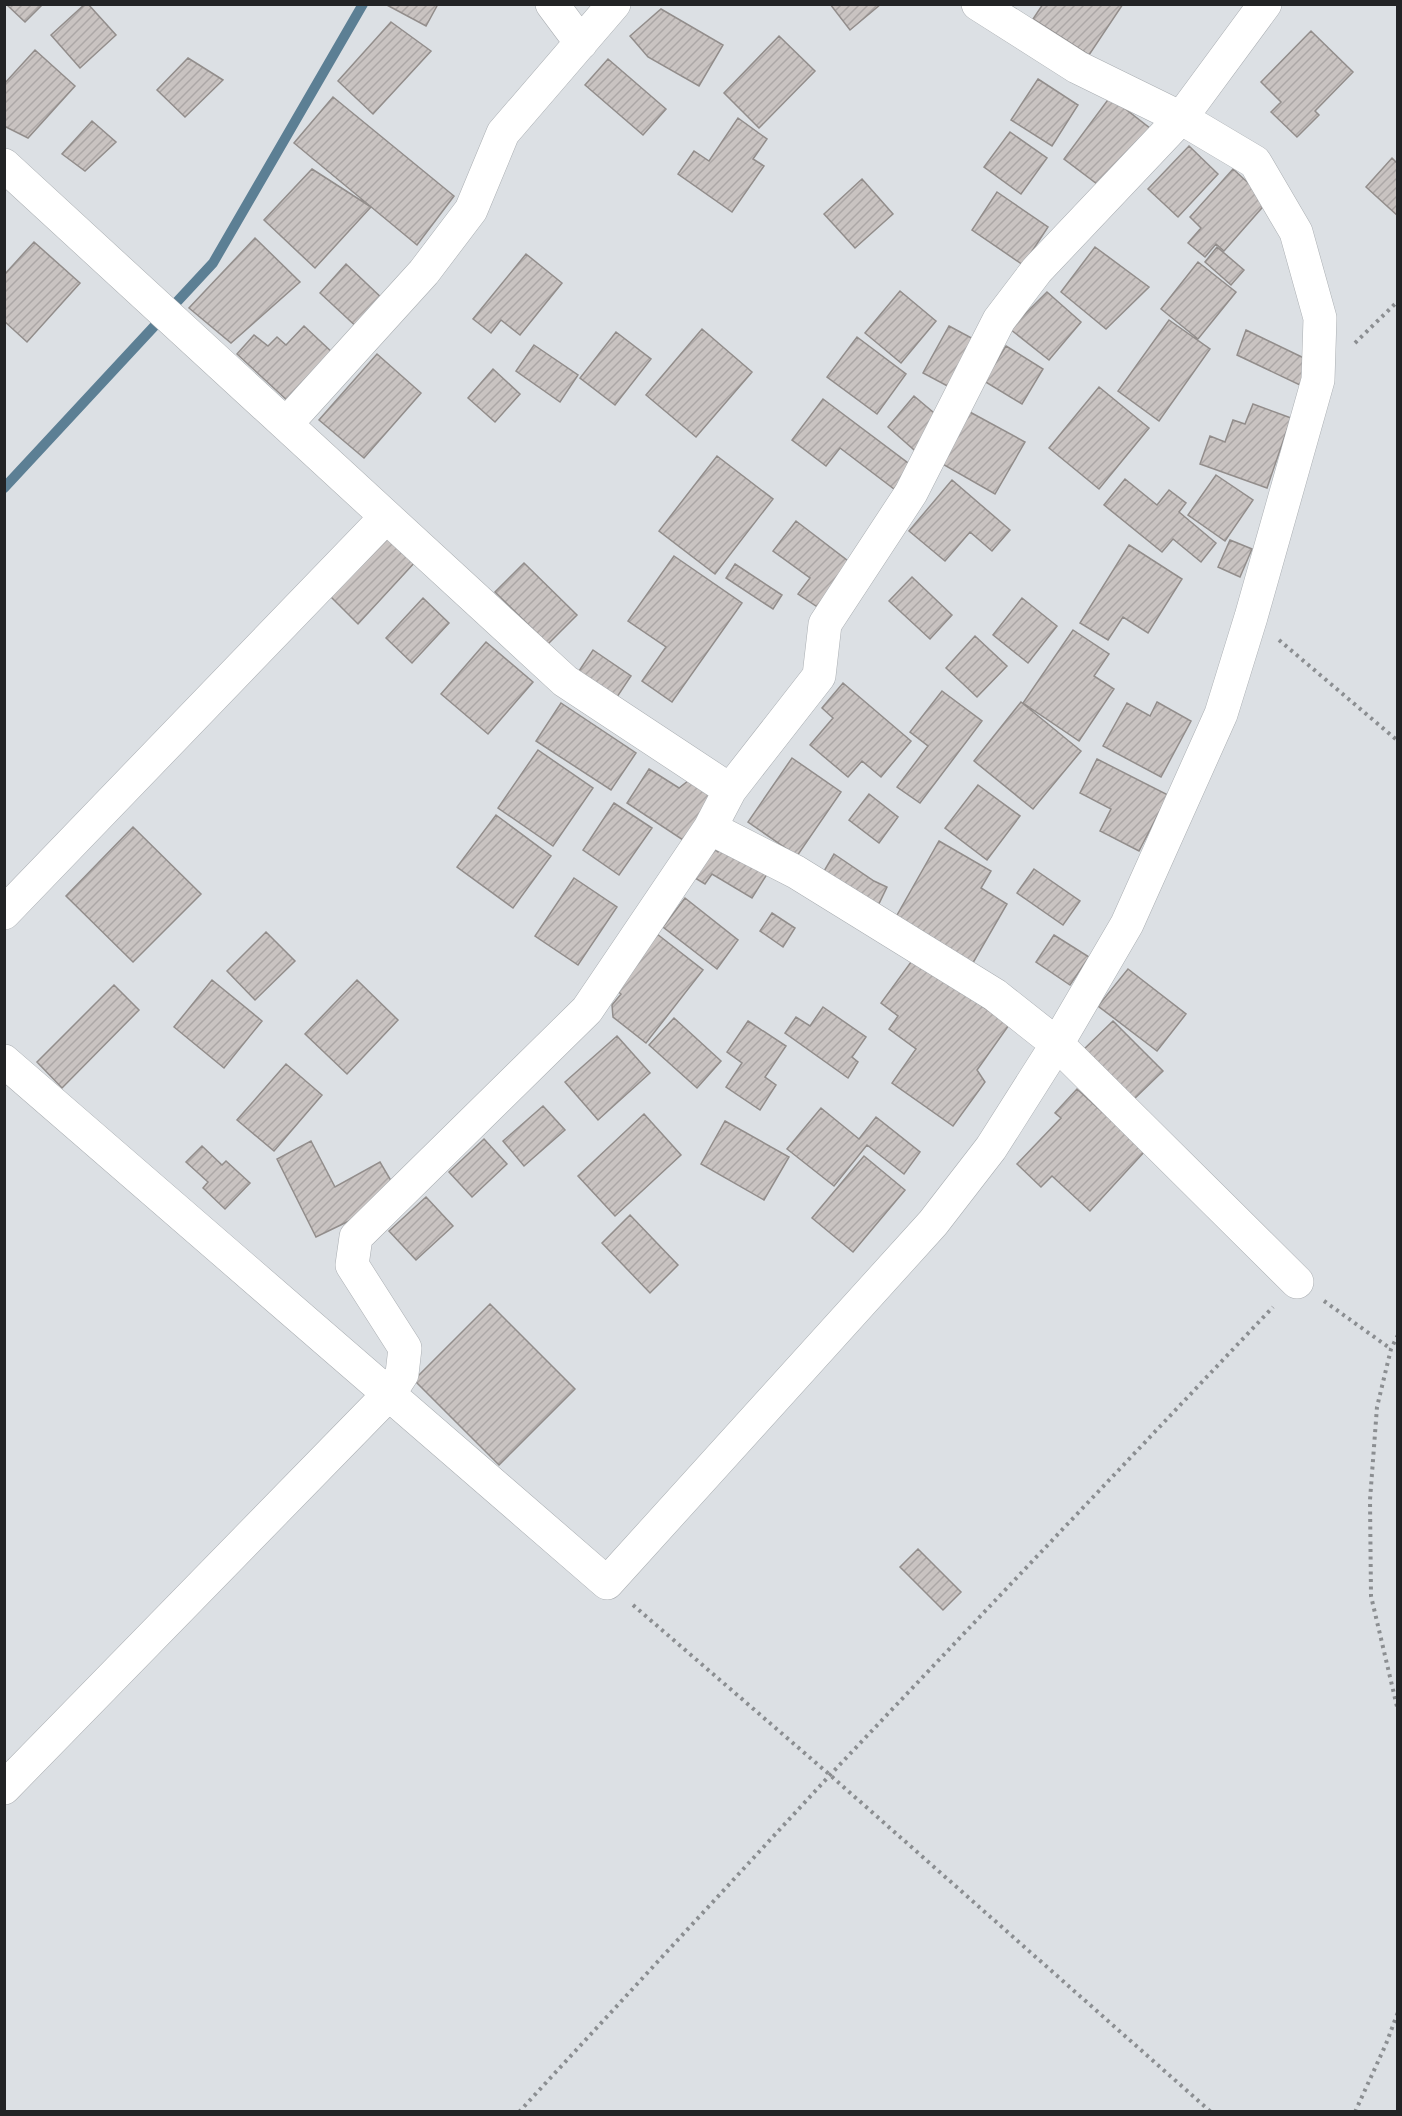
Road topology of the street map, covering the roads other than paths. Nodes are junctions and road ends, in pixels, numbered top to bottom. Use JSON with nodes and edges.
{"nodes":[{"id":1,"x":552,"y":4,"type":"edge"},
{"id":2,"x":614,"y":4,"type":"edge"},
{"id":3,"x":978,"y":4,"type":"edge"},
{"id":4,"x":1265,"y":4,"type":"edge"},
{"id":5,"x":581,"y":43,"type":"junction"},
{"id":6,"x":1181,"y":118,"type":"junction"},
{"id":7,"x":4,"y":165,"type":"edge"},
{"id":8,"x":286,"y":423,"type":"junction"},
{"id":9,"x":386,"y":518,"type":"junction"},
{"id":10,"x":730,"y":790,"type":"junction"},
{"id":11,"x":710,"y":828,"type":"junction"},
{"id":12,"x":4,"y":913,"type":"edge"},
{"id":13,"x":1057,"y":1044,"type":"junction"},
{"id":14,"x":4,"y":1061,"type":"edge"},
{"id":15,"x":1297,"y":1282,"type":"road end"},
{"id":16,"x":389,"y":1394,"type":"junction"},
{"id":17,"x":4,"y":1788,"type":"edge"}],
"edges":[{"from":1,"to":5,"type":"street"},
{"from":2,"to":5,"type":"street"},
{"from":3,"to":6,"type":"street"},
{"from":4,"to":6,"type":"street"},
{"from":5,"to":8,"type":"street"},
{"from":6,"to":10,"type":"street"},
{"from":6,"to":13,"type":"street"},
{"from":7,"to":8,"type":"street"},
{"from":8,"to":9,"type":"street"},
{"from":9,"to":10,"type":"street"},
{"from":9,"to":12,"type":"street"},
{"from":10,"to":11,"type":"street"},
{"from":11,"to":13,"type":"street"},
{"from":11,"to":16,"type":"street"},
{"from":13,"to":15,"type":"street"},
{"from":13,"to":16,"type":"street"},
{"from":14,"to":16,"type":"street"},
{"from":16,"to":17,"type":"street"}]}
